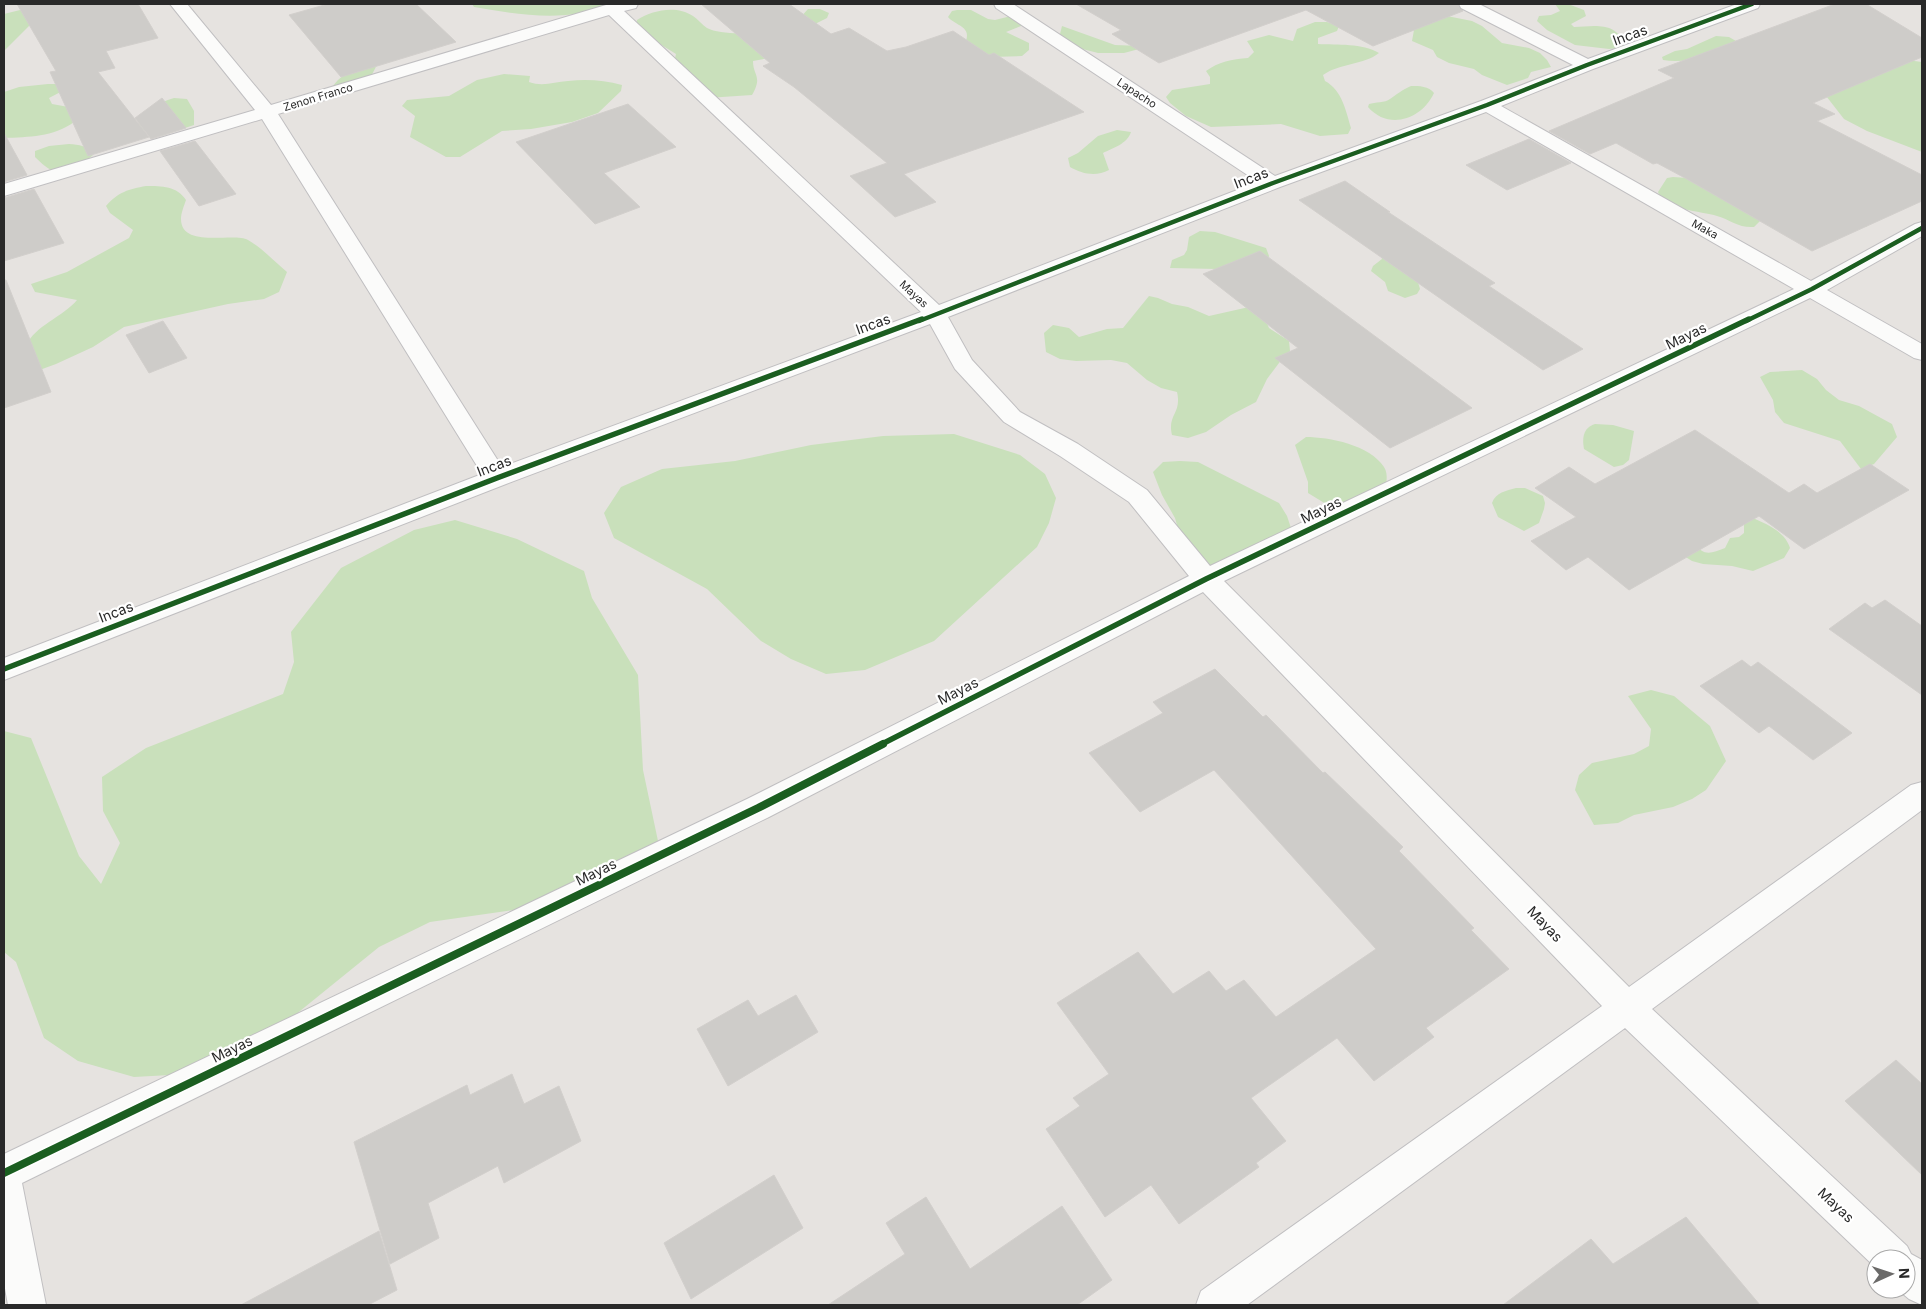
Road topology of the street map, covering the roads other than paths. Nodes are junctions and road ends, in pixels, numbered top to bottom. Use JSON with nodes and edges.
{"nodes":[{"id":1,"x":178,"y":4,"type":"edge"},
{"id":2,"x":1002,"y":4,"type":"edge"},
{"id":3,"x":1467,"y":4,"type":"edge"},
{"id":4,"x":1752,"y":4,"type":"edge"},
{"id":5,"x":622,"y":7,"type":"edge"},
{"id":6,"x":1587,"y":65,"type":"junction"},
{"id":7,"x":1487,"y":105,"type":"junction"},
{"id":8,"x":267,"y":112,"type":"junction"},
{"id":9,"x":1273,"y":183,"type":"junction"},
{"id":10,"x":4,"y":190,"type":"edge"},
{"id":11,"x":1922,"y":228,"type":"edge"},
{"id":12,"x":1812,"y":289,"type":"junction"},
{"id":13,"x":936,"y":314,"type":"junction"},
{"id":14,"x":1922,"y":353,"type":"edge"},
{"id":15,"x":497,"y":478,"type":"junction"},
{"id":16,"x":1206,"y":579,"type":"junction"},
{"id":17,"x":4,"y":669,"type":"edge"},
{"id":18,"x":1922,"y":794,"type":"edge"},
{"id":19,"x":1626,"y":1007,"type":"junction"},
{"id":20,"x":4,"y":1173,"type":"edge"},
{"id":21,"x":4,"y":1182,"type":"edge"},
{"id":22,"x":1883,"y":1249,"type":"edge"},
{"id":23,"x":27,"y":1305,"type":"edge"},
{"id":24,"x":1215,"y":1305,"type":"edge"}],
"edges":[{"from":1,"to":8,"type":"street"},
{"from":2,"to":9,"type":"street","name":"Lapacho"},
{"from":3,"to":6,"type":"street"},
{"from":4,"to":6,"type":"street","name":"Incas"},
{"from":5,"to":8,"type":"street","name":"Zenon Franco"},
{"from":5,"to":13,"type":"street","name":"Mayas"},
{"from":6,"to":7,"type":"street","name":"Incas"},
{"from":7,"to":9,"type":"street","name":"Incas"},
{"from":7,"to":12,"type":"street","name":"Maka"},
{"from":8,"to":10,"type":"street","name":"Zenon Franco"},
{"from":8,"to":15,"type":"street"},
{"from":9,"to":13,"type":"street","name":"Incas"},
{"from":11,"to":12,"type":"street","name":"Mayas"},
{"from":12,"to":14,"type":"street","name":"Maka"},
{"from":12,"to":16,"type":"street","name":"Mayas"},
{"from":13,"to":15,"type":"street","name":"Incas"},
{"from":13,"to":16,"type":"street","name":"Mayas"},
{"from":15,"to":17,"type":"street","name":"Incas"},
{"from":16,"to":19,"type":"street","name":"Mayas"},
{"from":16,"to":20,"type":"street","name":"Mayas"},
{"from":18,"to":19,"type":"street"},
{"from":19,"to":22,"type":"street","name":"Mayas"},
{"from":19,"to":24,"type":"street"},
{"from":21,"to":23,"type":"street"}]}
